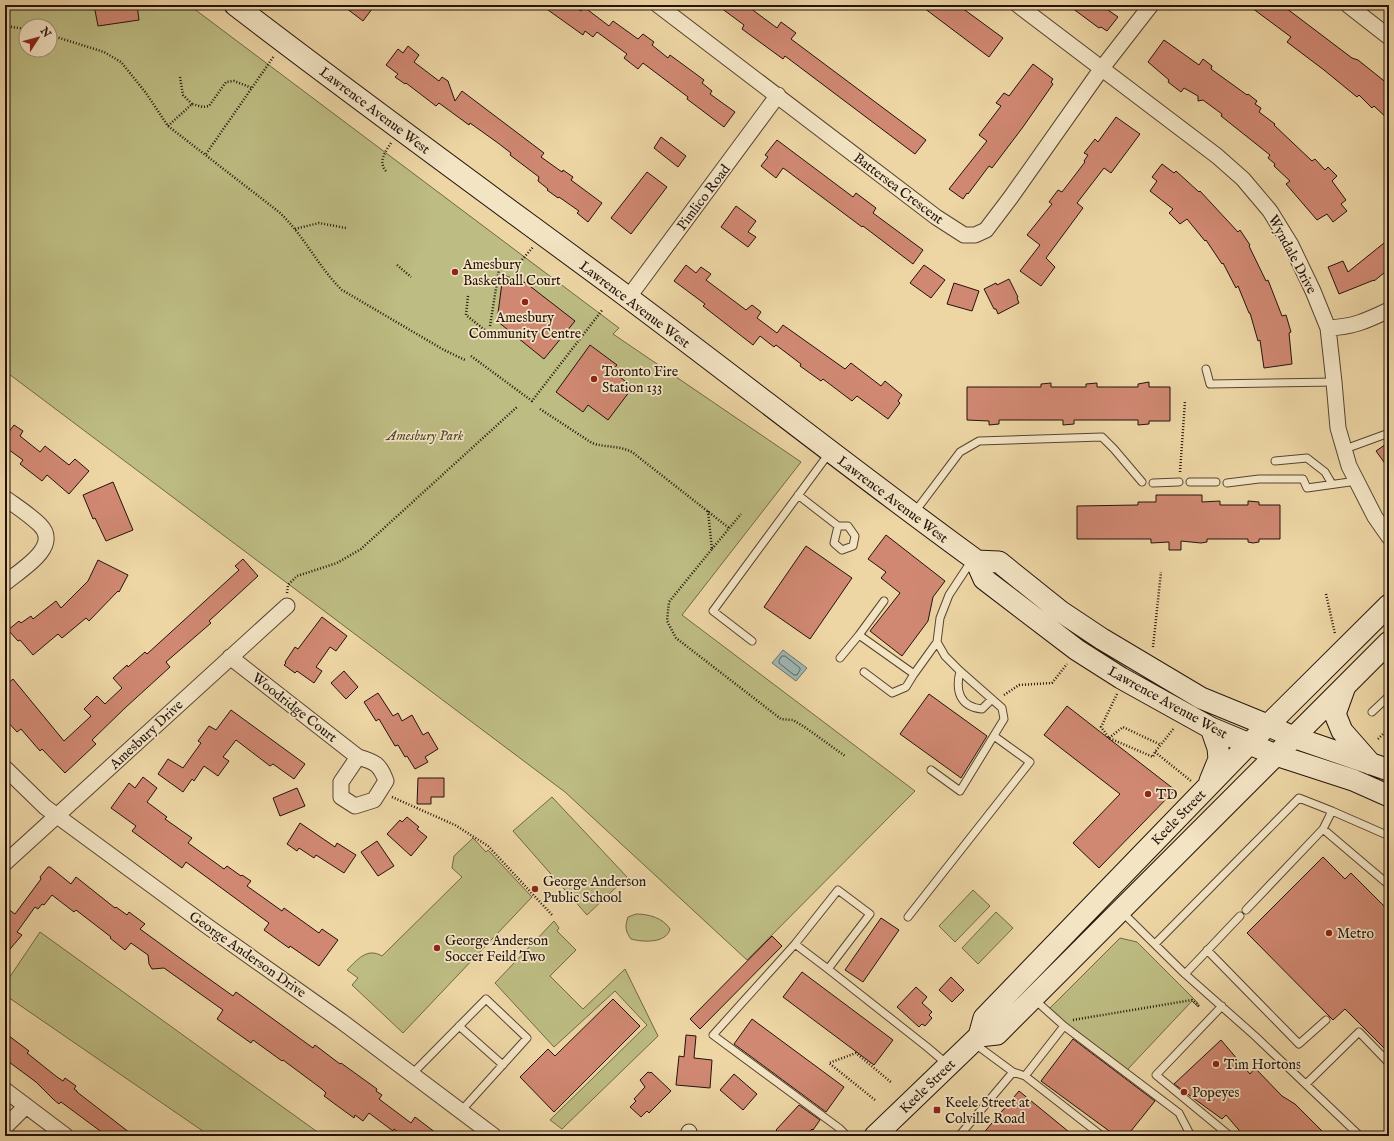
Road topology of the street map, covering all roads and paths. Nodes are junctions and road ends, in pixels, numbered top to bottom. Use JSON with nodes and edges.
{"nodes":[{"id":1,"x":235,"y":5,"type":"edge"},
{"id":2,"x":658,"y":5,"type":"edge"},
{"id":3,"x":1018,"y":5,"type":"edge"},
{"id":4,"x":1151,"y":5,"type":"edge"},
{"id":5,"x":1348,"y":5,"type":"edge"},
{"id":6,"x":5,"y":26,"type":"edge"},
{"id":7,"x":18,"y":27,"type":"edge"},
{"id":8,"x":1389,"y":37,"type":"edge"},
{"id":9,"x":58,"y":38,"type":"edge"},
{"id":10,"x":274,"y":55,"type":"dead end"},
{"id":11,"x":1102,"y":68,"type":"junction"},
{"id":12,"x":180,"y":77,"type":"dead end"},
{"id":13,"x":252,"y":88,"type":"junction"},
{"id":14,"x":778,"y":95,"type":"junction"},
{"id":15,"x":192,"y":104,"type":"junction"},
{"id":16,"x":168,"y":126,"type":"junction"},
{"id":17,"x":391,"y":143,"type":"dead end"},
{"id":18,"x":206,"y":154,"type":"junction"},
{"id":19,"x":386,"y":172,"type":"dead end"},
{"id":20,"x":346,"y":228,"type":"dead end"},
{"id":21,"x":295,"y":229,"type":"junction"},
{"id":22,"x":542,"y":236,"type":"junction"},
{"id":23,"x":397,"y":265,"type":"dead end"},
{"id":24,"x":491,"y":268,"type":"dead end"},
{"id":25,"x":499,"y":270,"type":"junction"},
{"id":26,"x":411,"y":277,"type":"dead end"},
{"id":27,"x":468,"y":296,"type":"dead end"},
{"id":28,"x":628,"y":298,"type":"junction"},
{"id":29,"x":603,"y":309,"type":"dead end"},
{"id":30,"x":1389,"y":310,"type":"edge"},
{"id":31,"x":490,"y":326,"type":"dead end"},
{"id":32,"x":1328,"y":328,"type":"junction"},
{"id":33,"x":486,"y":331,"type":"dead end"},
{"id":34,"x":471,"y":356,"type":"dead end"},
{"id":35,"x":465,"y":360,"type":"dead end"},
{"id":36,"x":1206,"y":369,"type":"dead end"},
{"id":37,"x":1334,"y":382,"type":"junction"},
{"id":38,"x":1185,"y":401,"type":"dead end"},
{"id":39,"x":517,"y":407,"type":"dead end"},
{"id":40,"x":540,"y":409,"type":"dead end"},
{"id":41,"x":1389,"y":433,"type":"edge"},
{"id":42,"x":1345,"y":449,"type":"junction"},
{"id":43,"x":830,"y":452,"type":"junction"},
{"id":44,"x":1275,"y":461,"type":"dead end"},
{"id":45,"x":1357,"y":481,"type":"junction"},
{"id":46,"x":1142,"y":482,"type":"dead end"},
{"id":47,"x":1152,"y":482,"type":"dead end"},
{"id":48,"x":1179,"y":482,"type":"joint"},
{"id":49,"x":1190,"y":482,"type":"dead end"},
{"id":50,"x":1216,"y":482,"type":"dead end"},
{"id":51,"x":1227,"y":483,"type":"dead end"},
{"id":52,"x":1332,"y":484,"type":"junction"},
{"id":53,"x":798,"y":495,"type":"junction"},
{"id":54,"x":5,"y":498,"type":"edge"},
{"id":55,"x":708,"y":511,"type":"junction"},
{"id":56,"x":741,"y":514,"type":"dead end"},
{"id":57,"x":913,"y":515,"type":"junction"},
{"id":58,"x":838,"y":526,"type":"dead end"},
{"id":59,"x":729,"y":528,"type":"junction"},
{"id":60,"x":1389,"y":538,"type":"edge"},
{"id":61,"x":712,"y":549,"type":"junction"},
{"id":62,"x":974,"y":560,"type":"junction"},
{"id":63,"x":1161,"y":572,"type":"dead end"},
{"id":64,"x":5,"y":583,"type":"edge"},
{"id":65,"x":1326,"y":594,"type":"dead end"},
{"id":66,"x":884,"y":601,"type":"dead end"},
{"id":67,"x":1389,"y":605,"type":"edge"},
{"id":68,"x":287,"y":606,"type":"joint"},
{"id":69,"x":858,"y":635,"type":"junction"},
{"id":70,"x":1335,"y":637,"type":"dead end"},
{"id":71,"x":752,"y":641,"type":"dead end"},
{"id":72,"x":937,"y":642,"type":"junction"},
{"id":73,"x":1389,"y":642,"type":"edge"},
{"id":74,"x":1153,"y":648,"type":"dead end"},
{"id":75,"x":230,"y":657,"type":"junction"},
{"id":76,"x":840,"y":658,"type":"dead end"},
{"id":77,"x":1071,"y":659,"type":"dead end"},
{"id":78,"x":960,"y":671,"type":"junction"},
{"id":79,"x":864,"y":672,"type":"dead end"},
{"id":80,"x":914,"y":674,"type":"junction"},
{"id":81,"x":1345,"y":686,"type":"junction"},
{"id":82,"x":1118,"y":692,"type":"dead end"},
{"id":83,"x":1004,"y":695,"type":"dead end"},
{"id":84,"x":1389,"y":696,"type":"edge"},
{"id":85,"x":992,"y":699,"type":"junction"},
{"id":86,"x":1372,"y":712,"type":"dead end"},
{"id":87,"x":1267,"y":725,"type":"junction"},
{"id":88,"x":1174,"y":728,"type":"dead end"},
{"id":89,"x":1211,"y":728,"type":"junction"},
{"id":90,"x":1389,"y":728,"type":"edge"},
{"id":91,"x":994,"y":736,"type":"junction"},
{"id":92,"x":1293,"y":737,"type":"junction"},
{"id":93,"x":1109,"y":738,"type":"junction"},
{"id":94,"x":1378,"y":739,"type":"dead end"},
{"id":95,"x":1249,"y":744,"type":"junction"},
{"id":96,"x":1161,"y":745,"type":"junction"},
{"id":97,"x":1155,"y":752,"type":"junction"},
{"id":98,"x":1276,"y":755,"type":"junction"},
{"id":99,"x":845,"y":756,"type":"dead end"},
{"id":100,"x":358,"y":757,"type":"junction"},
{"id":101,"x":5,"y":768,"type":"edge"},
{"id":102,"x":1380,"y":768,"type":"edge"},
{"id":103,"x":931,"y":770,"type":"dead end"},
{"id":104,"x":1200,"y":784,"type":"junction"},
{"id":105,"x":380,"y":791,"type":"junction"},
{"id":106,"x":1389,"y":796,"type":"edge"},
{"id":107,"x":1332,"y":811,"type":"junction"},
{"id":108,"x":58,"y":816,"type":"junction"},
{"id":109,"x":1323,"y":829,"type":"junction"},
{"id":110,"x":1389,"y":836,"type":"edge"},
{"id":111,"x":5,"y":863,"type":"edge"},
{"id":112,"x":1389,"y":885,"type":"edge"},
{"id":113,"x":1102,"y":894,"type":"junction"},
{"id":114,"x":1246,"y":910,"type":"dead end"},
{"id":115,"x":1121,"y":911,"type":"junction"},
{"id":116,"x":553,"y":916,"type":"dead end"},
{"id":117,"x":1240,"y":916,"type":"dead end"},
{"id":118,"x":908,"y":917,"type":"dead end"},
{"id":119,"x":795,"y":944,"type":"junction"},
{"id":120,"x":1155,"y":944,"type":"junction"},
{"id":121,"x":1207,"y":950,"type":"junction"},
{"id":122,"x":828,"y":969,"type":"junction"},
{"id":123,"x":1185,"y":974,"type":"junction"},
{"id":124,"x":1033,"y":998,"type":"junction"},
{"id":125,"x":1222,"y":1006,"type":"junction"},
{"id":126,"x":1200,"y":1007,"type":"dead end"},
{"id":127,"x":1326,"y":1020,"type":"dead end"},
{"id":128,"x":1062,"y":1024,"type":"junction"},
{"id":129,"x":459,"y":1026,"type":"junction"},
{"id":130,"x":976,"y":1039,"type":"junction"},
{"id":131,"x":1389,"y":1063,"type":"edge"},
{"id":132,"x":503,"y":1065,"type":"junction"},
{"id":133,"x":949,"y":1066,"type":"junction"},
{"id":134,"x":1013,"y":1072,"type":"junction"},
{"id":135,"x":412,"y":1074,"type":"junction"},
{"id":136,"x":1025,"y":1076,"type":"junction"},
{"id":137,"x":892,"y":1083,"type":"dead end"},
{"id":138,"x":1306,"y":1084,"type":"junction"},
{"id":139,"x":5,"y":1090,"type":"edge"},
{"id":140,"x":875,"y":1100,"type":"dead end"},
{"id":141,"x":26,"y":1106,"type":"junction"},
{"id":142,"x":461,"y":1111,"type":"junction"},
{"id":143,"x":5,"y":1128,"type":"edge"},
{"id":144,"x":66,"y":1136,"type":"edge"},
{"id":145,"x":494,"y":1136,"type":"edge"},
{"id":146,"x":847,"y":1136,"type":"edge"},
{"id":147,"x":875,"y":1136,"type":"edge"},
{"id":148,"x":959,"y":1136,"type":"edge"},
{"id":149,"x":1102,"y":1136,"type":"edge"},
{"id":150,"x":1191,"y":1136,"type":"edge"},
{"id":151,"x":1230,"y":1136,"type":"edge"},
{"id":152,"x":1360,"y":1136,"type":"edge"}],
"edges":[{"from":1,"to":22,"type":"main road","name":"Lawrence Avenue West"},
{"from":2,"to":14,"type":"street","name":"Battersea Crescent"},
{"from":3,"to":11,"type":"street","name":"Wyndale Drive"},
{"from":4,"to":11,"type":"street","name":"Battersea Crescent"},
{"from":5,"to":8,"type":"street"},
{"from":6,"to":7,"type":"path"},
{"from":9,"to":16,"type":"path"},
{"from":10,"to":13,"type":"path"},
{"from":11,"to":14,"type":"street","name":"Battersea Crescent"},
{"from":11,"to":32,"type":"street","name":"Wyndale Drive"},
{"from":12,"to":15,"type":"path"},
{"from":13,"to":15,"type":"path"},
{"from":13,"to":18,"type":"path"},
{"from":14,"to":28,"type":"street","name":"Pimlico Road"},
{"from":15,"to":16,"type":"path"},
{"from":16,"to":18,"type":"path"},
{"from":17,"to":19,"type":"path"},
{"from":18,"to":21,"type":"path"},
{"from":20,"to":21,"type":"path"},
{"from":21,"to":35,"type":"path"},
{"from":22,"to":25,"type":"path"},
{"from":22,"to":28,"type":"main road","name":"Lawrence Avenue West"},
{"from":23,"to":26,"type":"path"},
{"from":24,"to":25,"type":"path"},
{"from":25,"to":31,"type":"path"},
{"from":27,"to":33,"type":"path"},
{"from":28,"to":43,"type":"main road","name":"Lawrence Avenue West"},
{"from":29,"to":34,"type":"path"},
{"from":30,"to":32,"type":"street"},
{"from":32,"to":37,"type":"street","name":"Wyndale Drive"},
{"from":36,"to":37,"type":"lane"},
{"from":37,"to":42,"type":"street","name":"Wyndale Drive"},
{"from":38,"to":48,"type":"path"},
{"from":39,"to":68,"type":"path"},
{"from":40,"to":55,"type":"path"},
{"from":41,"to":42,"type":"lane"},
{"from":42,"to":45,"type":"street","name":"Wyndale Drive"},
{"from":43,"to":53,"type":"lane"},
{"from":43,"to":57,"type":"main road","name":"Lawrence Avenue West"},
{"from":44,"to":52,"type":"lane"},
{"from":45,"to":52,"type":"lane"},
{"from":45,"to":60,"type":"street","name":"Wyndale Drive"},
{"from":46,"to":57,"type":"lane"},
{"from":47,"to":48,"type":"lane"},
{"from":49,"to":50,"type":"lane"},
{"from":51,"to":52,"type":"lane"},
{"from":53,"to":58,"type":"lane"},
{"from":53,"to":71,"type":"lane"},
{"from":54,"to":64,"type":"street"},
{"from":55,"to":59,"type":"path"},
{"from":55,"to":61,"type":"path"},
{"from":56,"to":59,"type":"path"},
{"from":57,"to":62,"type":"main road","name":"Lawrence Avenue West"},
{"from":59,"to":61,"type":"path"},
{"from":61,"to":99,"type":"path"},
{"from":62,"to":72,"type":"lane"},
{"from":62,"to":87,"type":"main road","name":"Lawrence Avenue West"},
{"from":62,"to":89,"type":"main road","name":"Lawrence Avenue West"},
{"from":63,"to":74,"type":"path"},
{"from":65,"to":70,"type":"path"},
{"from":66,"to":69,"type":"lane"},
{"from":67,"to":87,"type":"main road","name":"Keele Street"},
{"from":68,"to":75,"type":"street","name":"Amesbury Drive"},
{"from":69,"to":76,"type":"lane"},
{"from":69,"to":80,"type":"lane"},
{"from":72,"to":78,"type":"lane"},
{"from":72,"to":80,"type":"lane"},
{"from":73,"to":81,"type":"main road","name":"Keele Street"},
{"from":75,"to":100,"type":"street","name":"Woodridge Court"},
{"from":75,"to":108,"type":"street","name":"Amesbury Drive"},
{"from":77,"to":83,"type":"path"},
{"from":78,"to":85,"type":"lane"},
{"from":78,"to":85,"type":"lane"},
{"from":79,"to":80,"type":"lane"},
{"from":81,"to":92,"type":"main road","name":"Keele Street"},
{"from":81,"to":102,"type":"main road"},
{"from":82,"to":93,"type":"path"},
{"from":84,"to":86,"type":"lane"},
{"from":85,"to":91,"type":"lane"},
{"from":87,"to":92,"type":"main road","name":"Lawrence Avenue West"},
{"from":87,"to":95,"type":"main road","name":"Keele Street"},
{"from":88,"to":96,"type":"path"},
{"from":89,"to":95,"type":"main road","name":"Lawrence Avenue West"},
{"from":89,"to":104,"type":"main road"},
{"from":90,"to":94,"type":"path"},
{"from":91,"to":103,"type":"lane"},
{"from":91,"to":118,"type":"lane"},
{"from":92,"to":98,"type":"main road","name":"Keele Street"},
{"from":92,"to":102,"type":"main road","name":"Lawrence Avenue West"},
{"from":93,"to":96,"type":"path"},
{"from":93,"to":97,"type":"path"},
{"from":95,"to":98,"type":"main road","name":"Lawrence Avenue West"},
{"from":95,"to":104,"type":"main road","name":"Keele Street"},
{"from":96,"to":97,"type":"path"},
{"from":97,"to":104,"type":"path"},
{"from":98,"to":106,"type":"main road","name":"Lawrence Avenue West"},
{"from":98,"to":115,"type":"main road","name":"Keele Street"},
{"from":100,"to":105,"type":"street","name":"Woodridge Court"},
{"from":100,"to":105,"type":"street"},
{"from":101,"to":108,"type":"street","name":"George Anderson Drive"},
{"from":104,"to":113,"type":"main road","name":"Keele Street"},
{"from":105,"to":116,"type":"path"},
{"from":107,"to":109,"type":"lane"},
{"from":107,"to":110,"type":"lane"},
{"from":107,"to":120,"type":"lane"},
{"from":108,"to":111,"type":"street","name":"Amesbury Drive"},
{"from":108,"to":135,"type":"street","name":"George Anderson Drive"},
{"from":109,"to":112,"type":"lane"},
{"from":109,"to":114,"type":"lane"},
{"from":113,"to":115,"type":"main road"},
{"from":113,"to":130,"type":"main road","name":"Keele Street"},
{"from":115,"to":120,"type":"lane"},
{"from":115,"to":124,"type":"main road","name":"Keele Street"},
{"from":117,"to":121,"type":"lane"},
{"from":119,"to":122,"type":"lane"},
{"from":119,"to":122,"type":"lane"},
{"from":119,"to":146,"type":"lane"},
{"from":120,"to":123,"type":"lane"},
{"from":121,"to":123,"type":"lane"},
{"from":121,"to":127,"type":"lane"},
{"from":122,"to":133,"type":"lane"},
{"from":123,"to":125,"type":"lane"},
{"from":124,"to":128,"type":"lane"},
{"from":124,"to":130,"type":"main road","name":"Keele Street"},
{"from":125,"to":138,"type":"lane"},
{"from":125,"to":151,"type":"lane"},
{"from":126,"to":128,"type":"path"},
{"from":128,"to":136,"type":"lane"},
{"from":128,"to":150,"type":"lane"},
{"from":129,"to":132,"type":"lane"},
{"from":129,"to":132,"type":"lane"},
{"from":129,"to":135,"type":"lane"},
{"from":130,"to":133,"type":"main road","name":"Keele Street"},
{"from":130,"to":134,"type":"lane"},
{"from":131,"to":138,"type":"lane"},
{"from":132,"to":142,"type":"lane"},
{"from":133,"to":147,"type":"main road","name":"Keele Street"},
{"from":134,"to":136,"type":"lane"},
{"from":134,"to":148,"type":"lane"},
{"from":135,"to":142,"type":"street","name":"George Anderson Drive"},
{"from":136,"to":149,"type":"lane"},
{"from":137,"to":140,"type":"path"},
{"from":138,"to":152,"type":"lane"},
{"from":139,"to":141,"type":"street"},
{"from":141,"to":143,"type":"street"},
{"from":141,"to":144,"type":"street"},
{"from":142,"to":145,"type":"street","name":"George Anderson Drive"}]}
